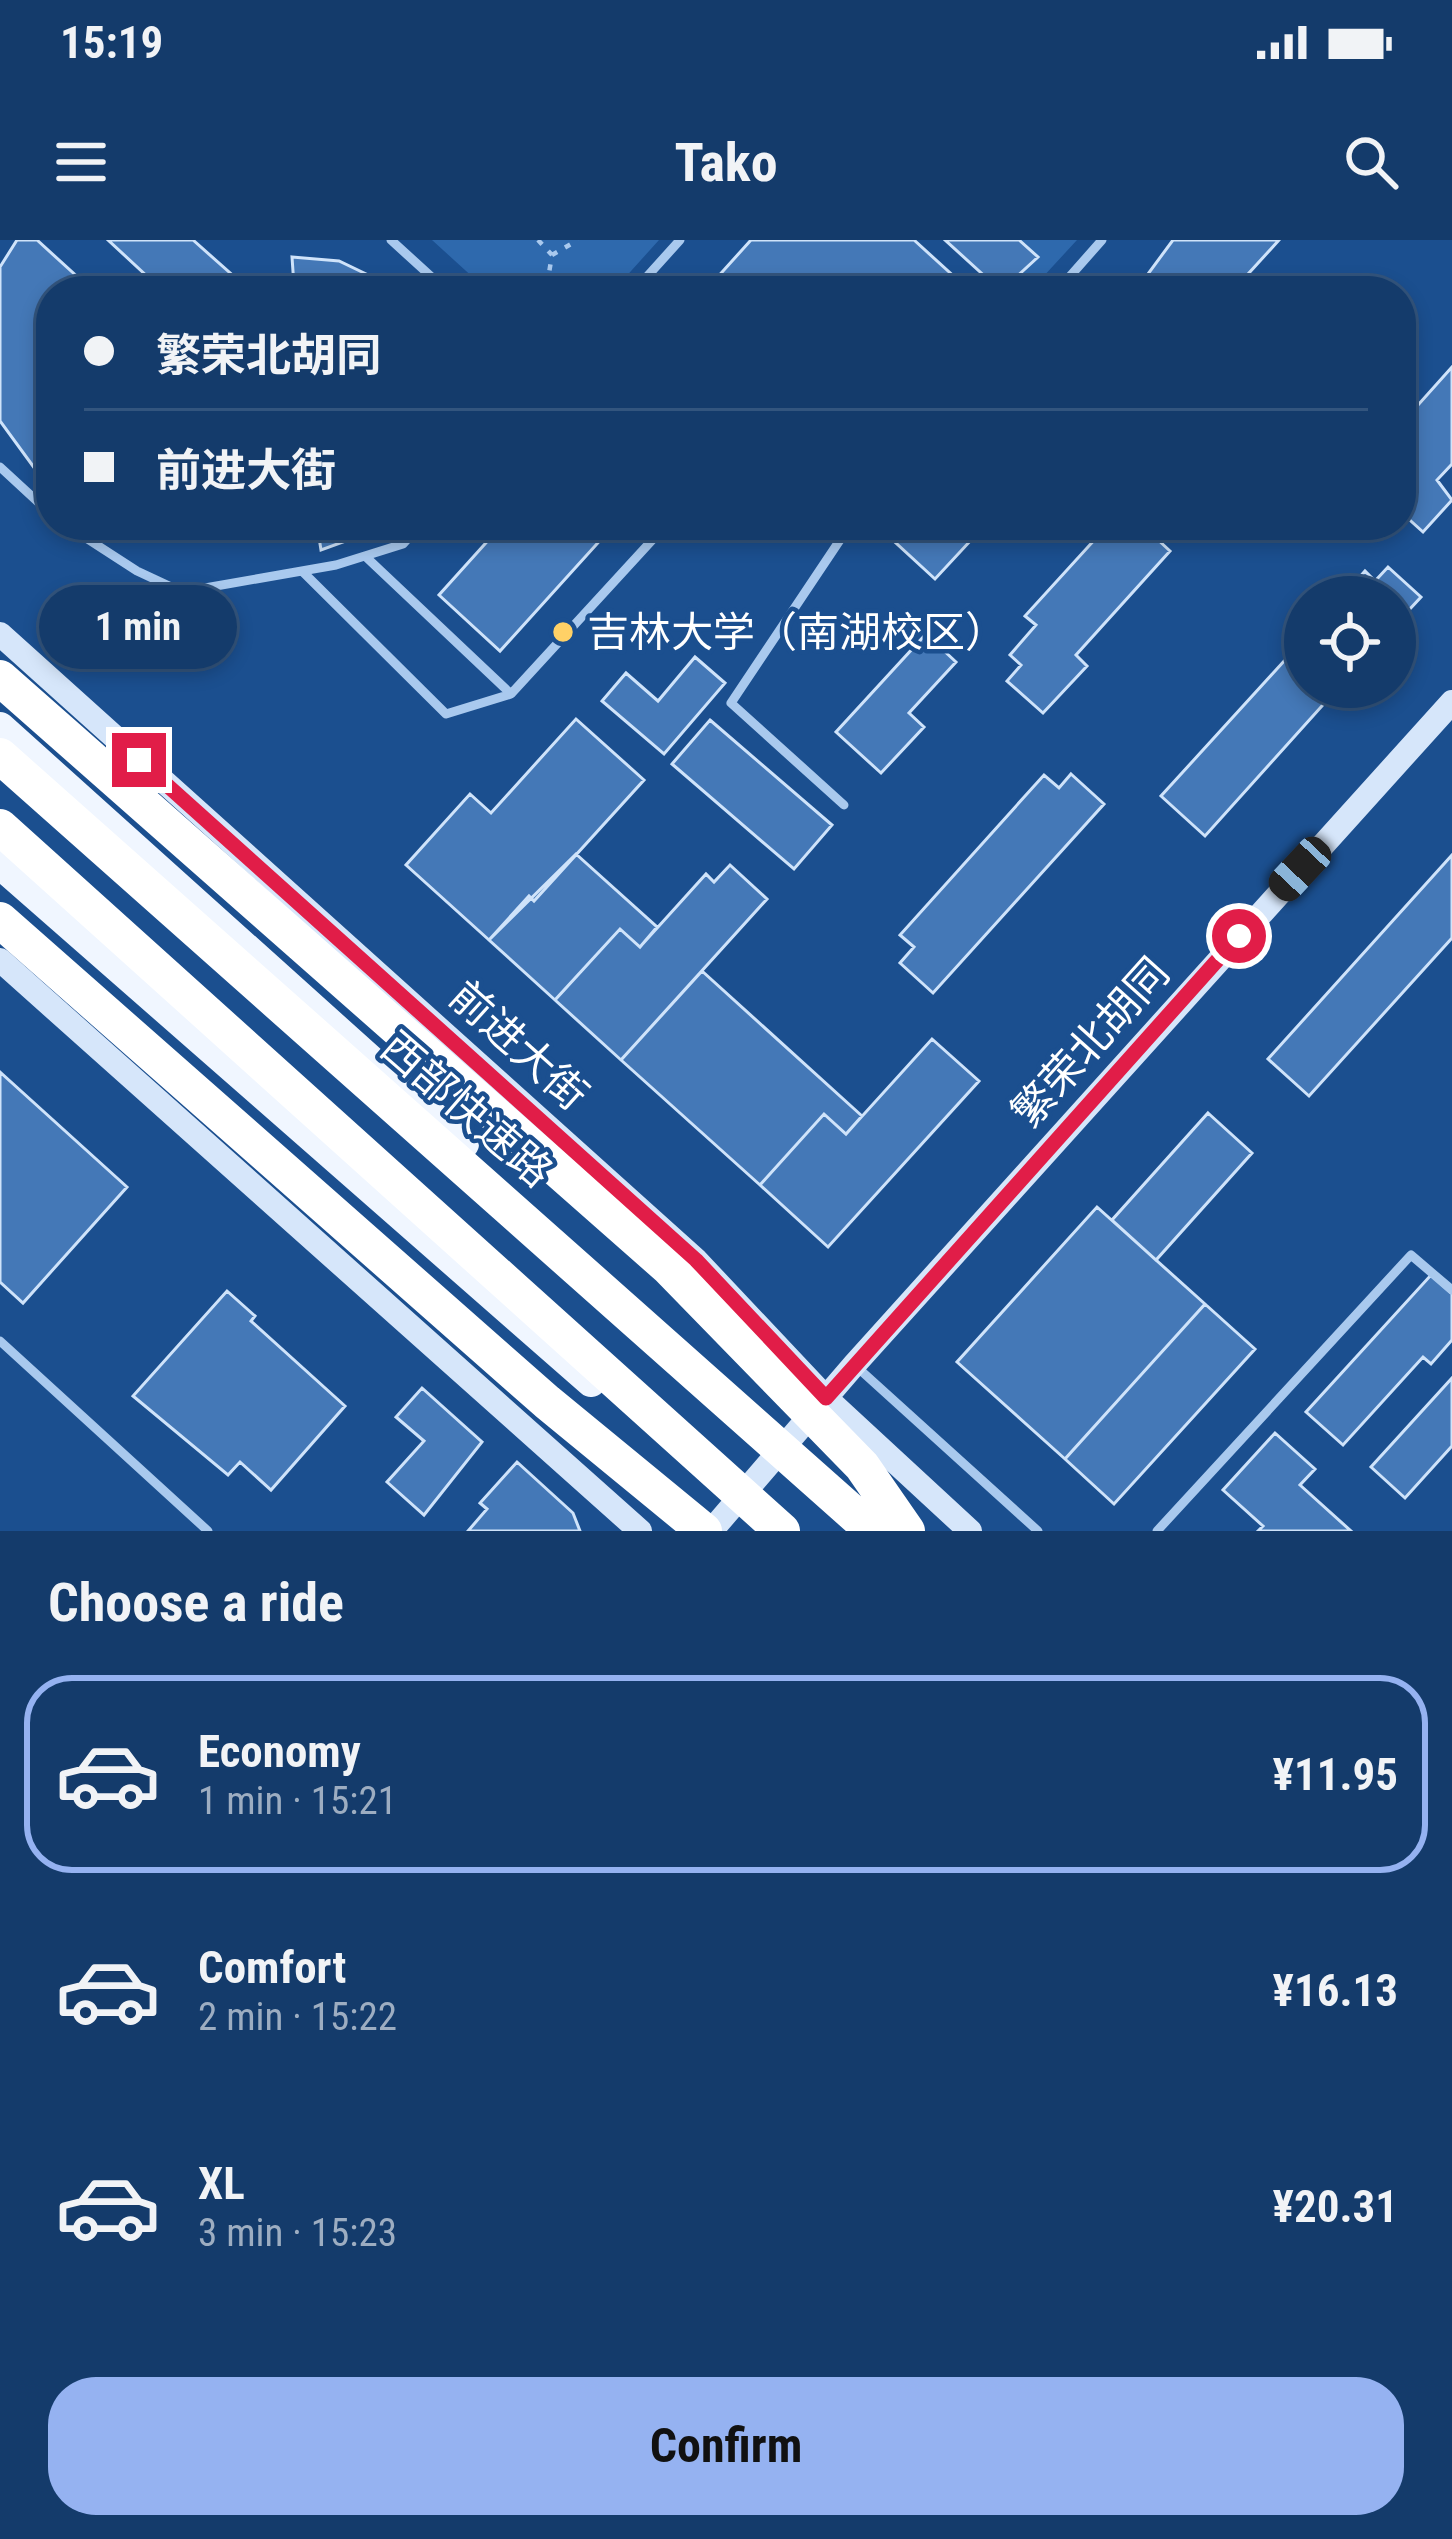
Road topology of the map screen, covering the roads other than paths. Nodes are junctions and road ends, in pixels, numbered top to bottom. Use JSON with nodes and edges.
{"nodes":[{"id":1,"x":392,"y":240,"type":"edge"},
{"id":2,"x":680,"y":240,"type":"edge"},
{"id":3,"x":1102,"y":240,"type":"edge"},
{"id":4,"x":431,"y":276,"type":"edge"},
{"id":5,"x":648,"y":276,"type":"edge"},
{"id":6,"x":1070,"y":276,"type":"edge"},
{"id":7,"x":0,"y":467,"type":"edge"},
{"id":8,"x":36,"y":500,"type":"edge"},
{"id":9,"x":89,"y":540,"type":"edge"},
{"id":10,"x":407,"y":540,"type":"edge"},
{"id":11,"x":652,"y":540,"type":"edge"},
{"id":12,"x":840,"y":540,"type":"edge"},
{"id":13,"x":365,"y":556,"type":"junction"},
{"id":14,"x":303,"y":572,"type":"junction"},
{"id":15,"x":0,"y":634,"type":"edge"},
{"id":16,"x":0,"y":678,"type":"edge"},
{"id":17,"x":511,"y":694,"type":"junction"},
{"id":18,"x":1452,"y":702,"type":"edge"},
{"id":19,"x":0,"y":727,"type":"edge"},
{"id":20,"x":0,"y":756,"type":"edge"},
{"id":21,"x":844,"y":805,"type":"dead end"},
{"id":22,"x":0,"y":827,"type":"edge"},
{"id":23,"x":0,"y":864,"type":"edge"},
{"id":24,"x":0,"y":920,"type":"edge"},
{"id":25,"x":0,"y":960,"type":"edge"},
{"id":26,"x":1452,"y":1291,"type":"edge"},
{"id":27,"x":0,"y":1341,"type":"edge"},
{"id":28,"x":854,"y":1364,"type":"junction"},
{"id":29,"x":826,"y":1398,"type":"junction"},
{"id":30,"x":791,"y":1438,"type":"junction"},
{"id":31,"x":715,"y":1523,"type":"edge"},
{"id":32,"x":208,"y":1531,"type":"edge"},
{"id":33,"x":640,"y":1531,"type":"edge"},
{"id":34,"x":758,"y":1531,"type":"edge"},
{"id":35,"x":782,"y":1531,"type":"edge"},
{"id":36,"x":873,"y":1531,"type":"edge"},
{"id":37,"x":891,"y":1531,"type":"edge"},
{"id":38,"x":907,"y":1531,"type":"edge"},
{"id":39,"x":970,"y":1531,"type":"edge"},
{"id":40,"x":1038,"y":1531,"type":"edge"},
{"id":41,"x":1157,"y":1531,"type":"edge"}],
"edges":[{"from":1,"to":4,"type":"lane"},
{"from":2,"to":5,"type":"lane"},
{"from":3,"to":6,"type":"lane"},
{"from":7,"to":8,"type":"lane"},
{"from":9,"to":14,"type":"lane"},
{"from":10,"to":13,"type":"lane"},
{"from":11,"to":17,"type":"lane"},
{"from":12,"to":21,"type":"lane"},
{"from":13,"to":14,"type":"lane"},
{"from":13,"to":17,"type":"lane"},
{"from":14,"to":17,"type":"lane"},
{"from":15,"to":29,"type":"main road","name":"前进大街"},
{"from":16,"to":38,"type":"highway","bridge":true},
{"from":18,"to":28,"type":"main road","name":"繁荣北胡同"},
{"from":19,"to":30,"type":"main road"},
{"from":20,"to":36,"type":"highway","name":"西部快速路","bridge":true},
{"from":22,"to":35,"type":"highway","bridge":true},
{"from":23,"to":31,"type":"main road"},
{"from":24,"to":31,"type":"highway"},
{"from":25,"to":33,"type":"main road"},
{"from":26,"to":41,"type":"lane"},
{"from":27,"to":32,"type":"lane"},
{"from":28,"to":29,"type":"main road","name":"繁荣北胡同"},
{"from":28,"to":40,"type":"lane"},
{"from":29,"to":30,"type":"main road","name":"繁荣北胡同"},
{"from":29,"to":39,"type":"main road","name":"前进大街"},
{"from":30,"to":31,"type":"main road","name":"繁荣北胡同"},
{"from":30,"to":37,"type":"main road"},
{"from":31,"to":34,"type":"main road"}]}
